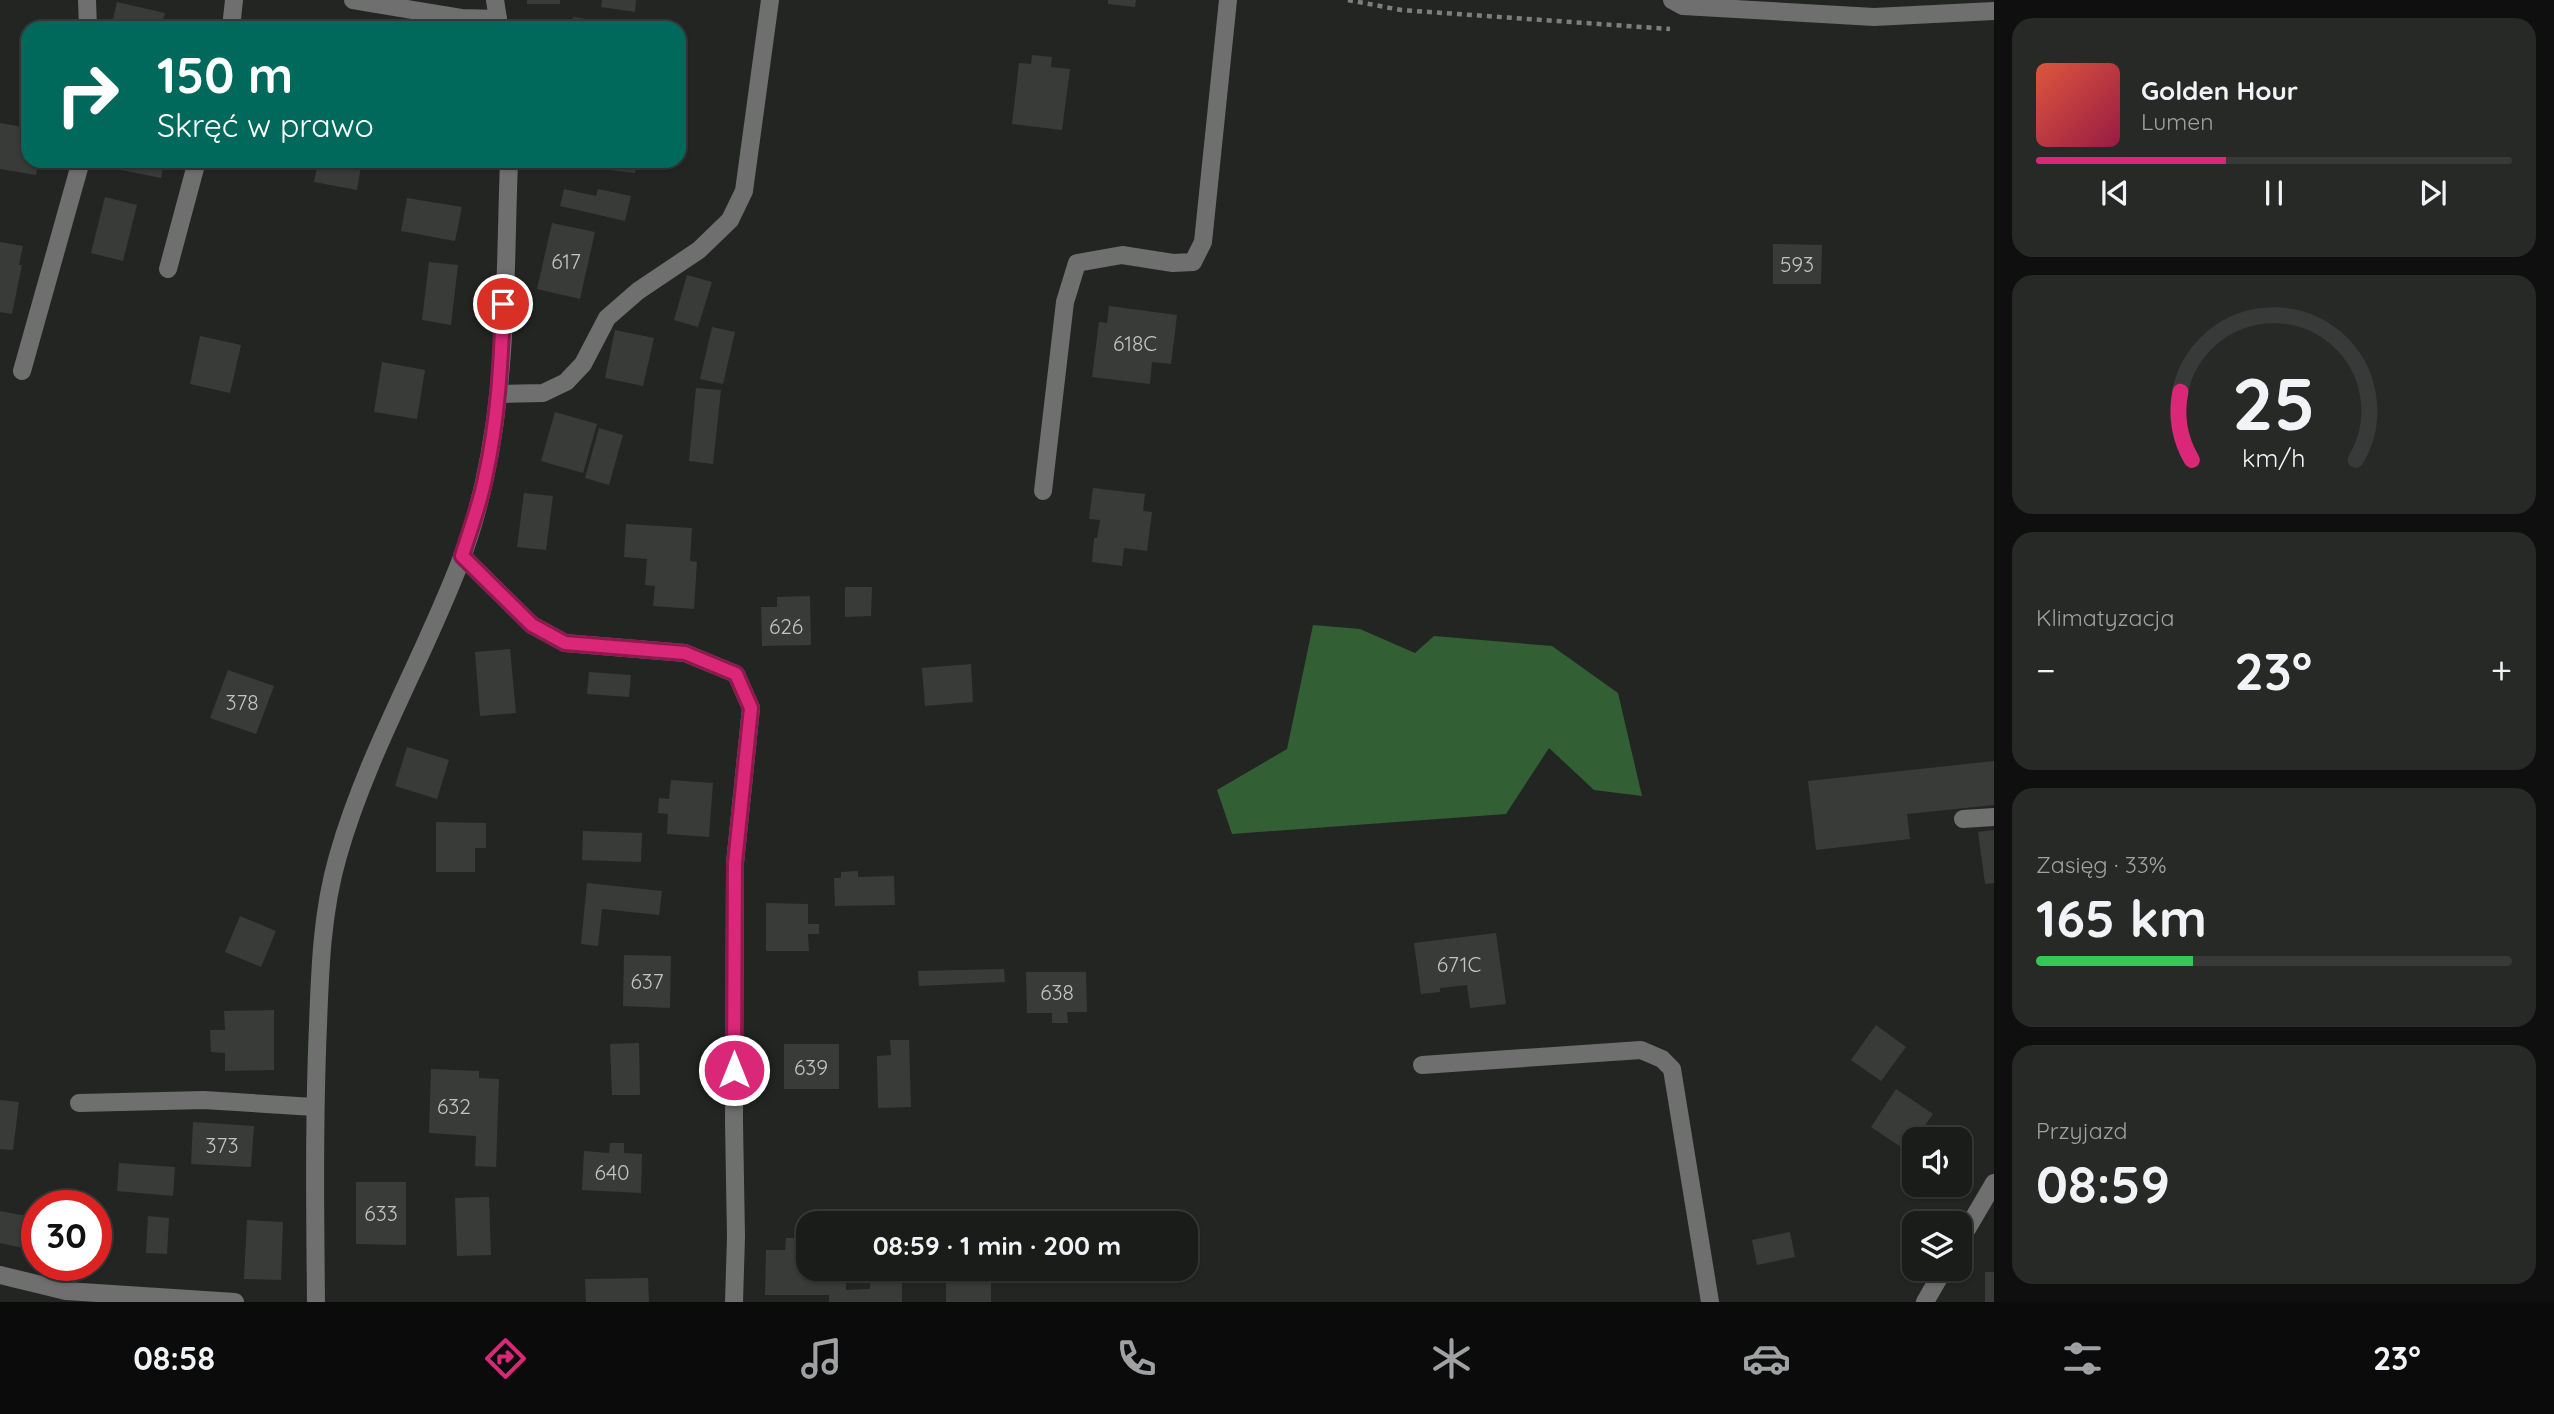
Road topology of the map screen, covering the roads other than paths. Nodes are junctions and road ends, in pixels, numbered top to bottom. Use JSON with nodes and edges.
{"nodes":[{"id":1,"x":87,"y":0,"type":"edge"},
{"id":2,"x":234,"y":0,"type":"edge"},
{"id":3,"x":353,"y":0,"type":"edge"},
{"id":4,"x":495,"y":0,"type":"edge"},
{"id":5,"x":770,"y":0,"type":"edge"},
{"id":6,"x":1228,"y":0,"type":"edge"},
{"id":7,"x":1672,"y":0,"type":"edge"},
{"id":8,"x":1994,"y":11,"type":"edge"},
{"id":9,"x":88,"y":21,"type":"edge"},
{"id":10,"x":232,"y":21,"type":"edge"},
{"id":11,"x":480,"y":21,"type":"edge"},
{"id":12,"x":498,"y":21,"type":"edge"},
{"id":13,"x":79,"y":168,"type":"edge"},
{"id":14,"x":195,"y":168,"type":"edge"},
{"id":15,"x":509,"y":168,"type":"edge"},
{"id":16,"x":168,"y":269,"type":"dead end"},
{"id":17,"x":22,"y":371,"type":"dead end"},
{"id":18,"x":499,"y":394,"type":"junction"},
{"id":19,"x":1043,"y":491,"type":"dead end"},
{"id":20,"x":462,"y":556,"type":"junction"},
{"id":21,"x":1994,"y":817,"type":"edge"},
{"id":22,"x":1963,"y":819,"type":"dead end"},
{"id":23,"x":1422,"y":1065,"type":"dead end"},
{"id":24,"x":79,"y":1103,"type":"dead end"},
{"id":25,"x":314,"y":1107,"type":"junction"},
{"id":26,"x":1994,"y":1183,"type":"edge"},
{"id":27,"x":1972,"y":1221,"type":"edge"},
{"id":28,"x":0,"y":1275,"type":"edge"},
{"id":29,"x":1937,"y":1281,"type":"edge"},
{"id":30,"x":236,"y":1302,"type":"edge"},
{"id":31,"x":316,"y":1302,"type":"edge"},
{"id":32,"x":734,"y":1302,"type":"edge"},
{"id":33,"x":1710,"y":1302,"type":"edge"},
{"id":34,"x":1924,"y":1302,"type":"edge"}],
"edges":[{"from":1,"to":9,"type":"street"},
{"from":2,"to":10,"type":"street"},
{"from":3,"to":11,"type":"street"},
{"from":4,"to":12,"type":"street"},
{"from":5,"to":18,"type":"street"},
{"from":6,"to":19,"type":"street"},
{"from":7,"to":8,"type":"street"},
{"from":13,"to":17,"type":"street"},
{"from":14,"to":16,"type":"street"},
{"from":15,"to":18,"type":"street"},
{"from":18,"to":20,"type":"street"},
{"from":20,"to":25,"type":"street"},
{"from":20,"to":32,"type":"street"},
{"from":21,"to":22,"type":"street"},
{"from":23,"to":33,"type":"street"},
{"from":24,"to":25,"type":"street"},
{"from":25,"to":31,"type":"street"},
{"from":26,"to":27,"type":"street"},
{"from":28,"to":30,"type":"street"},
{"from":29,"to":34,"type":"street"}]}
